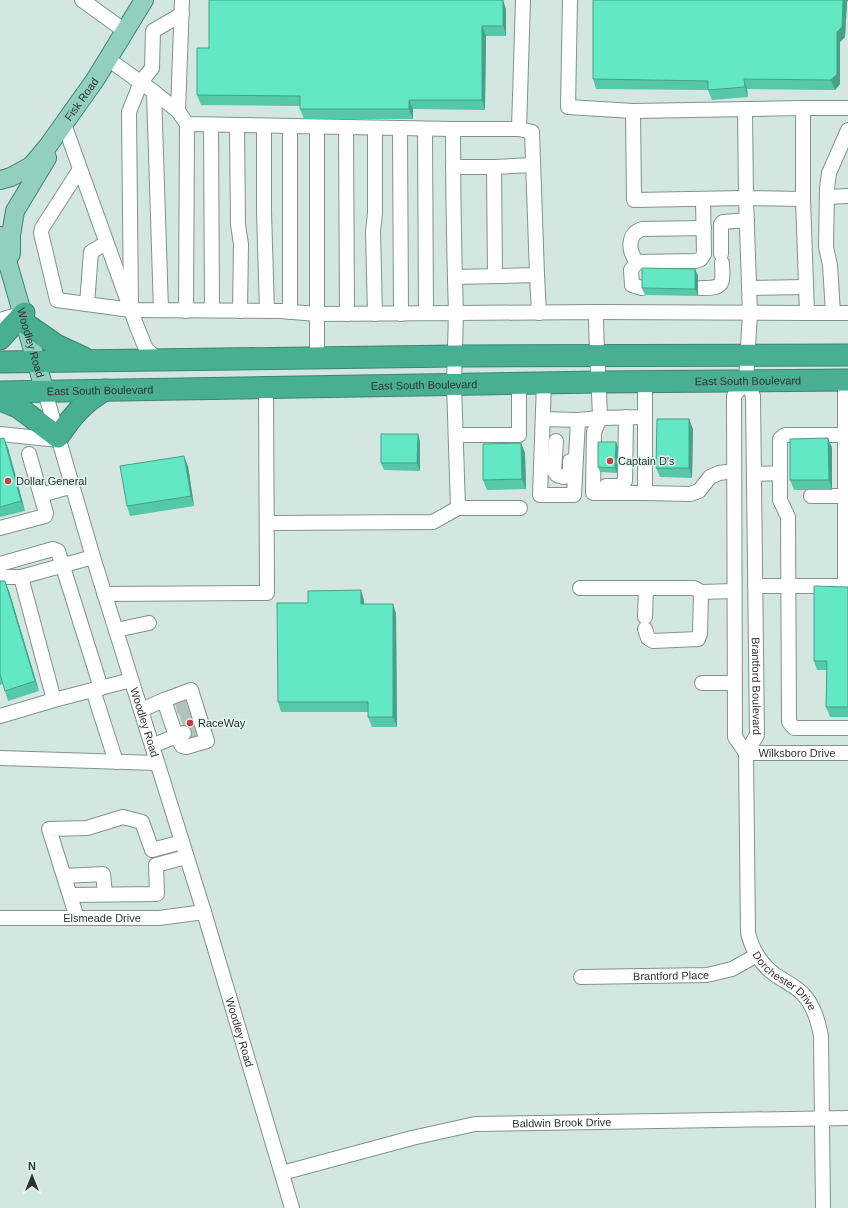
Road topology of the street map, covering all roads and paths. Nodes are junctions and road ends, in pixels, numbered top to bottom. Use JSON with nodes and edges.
{"nodes":[{"id":1,"x":82,"y":0,"type":"edge"},
{"id":2,"x":144,"y":0,"type":"edge"},
{"id":3,"x":522,"y":0,"type":"edge"},
{"id":4,"x":570,"y":0,"type":"edge"},
{"id":5,"x":182,"y":7,"type":"edge"},
{"id":6,"x":125,"y":31,"type":"junction"},
{"id":7,"x":108,"y":59,"type":"junction"},
{"id":8,"x":141,"y":82,"type":"junction"},
{"id":9,"x":154,"y":92,"type":"junction"},
{"id":10,"x":803,"y":108,"type":"junction"},
{"id":11,"x":848,"y":108,"type":"edge"},
{"id":12,"x":745,"y":109,"type":"junction"},
{"id":13,"x":178,"y":111,"type":"junction"},
{"id":14,"x":633,"y":111,"type":"junction"},
{"id":15,"x":64,"y":124,"type":"junction"},
{"id":16,"x":187,"y":124,"type":"junction"},
{"id":17,"x":211,"y":125,"type":"junction"},
{"id":18,"x":237,"y":126,"type":"junction"},
{"id":19,"x":264,"y":126,"type":"junction"},
{"id":20,"x":290,"y":127,"type":"junction"},
{"id":21,"x":317,"y":127,"type":"junction"},
{"id":22,"x":346,"y":128,"type":"junction"},
{"id":23,"x":375,"y":128,"type":"junction"},
{"id":24,"x":400,"y":129,"type":"junction"},
{"id":25,"x":425,"y":129,"type":"junction"},
{"id":26,"x":453,"y":129,"type":"junction"},
{"id":27,"x":519,"y":129,"type":"junction"},
{"id":28,"x":848,"y":130,"type":"edge"},
{"id":29,"x":48,"y":146,"type":"junction"},
{"id":30,"x":0,"y":165,"type":"edge"},
{"id":31,"x":31,"y":166,"type":"junction"},
{"id":32,"x":533,"y":166,"type":"junction"},
{"id":33,"x":453,"y":167,"type":"junction"},
{"id":34,"x":494,"y":167,"type":"junction"},
{"id":35,"x":80,"y":168,"type":"junction"},
{"id":36,"x":0,"y":180,"type":"edge"},
{"id":37,"x":848,"y":196,"type":"edge"},
{"id":38,"x":827,"y":197,"type":"junction"},
{"id":39,"x":746,"y":198,"type":"junction"},
{"id":40,"x":703,"y":199,"type":"junction"},
{"id":41,"x":803,"y":199,"type":"junction"},
{"id":42,"x":747,"y":220,"type":"junction"},
{"id":43,"x":704,"y":228,"type":"junction"},
{"id":44,"x":0,"y":236,"type":"edge"},
{"id":45,"x":106,"y":243,"type":"junction"},
{"id":46,"x":637,"y":262,"type":"junction"},
{"id":47,"x":10,"y":269,"type":"junction"},
{"id":48,"x":537,"y":275,"type":"junction"},
{"id":49,"x":495,"y":276,"type":"junction"},
{"id":50,"x":455,"y":277,"type":"junction"},
{"id":51,"x":806,"y":287,"type":"junction"},
{"id":52,"x":642,"y":288,"type":"edge"},
{"id":53,"x":701,"y":288,"type":"dead end"},
{"id":54,"x":749,"y":288,"type":"junction"},
{"id":55,"x":87,"y":304,"type":"junction"},
{"id":56,"x":131,"y":310,"type":"junction"},
{"id":57,"x":161,"y":310,"type":"junction"},
{"id":58,"x":186,"y":310,"type":"junction"},
{"id":59,"x":212,"y":310,"type":"junction"},
{"id":60,"x":240,"y":310,"type":"junction"},
{"id":61,"x":267,"y":311,"type":"junction"},
{"id":62,"x":290,"y":312,"type":"junction"},
{"id":63,"x":596,"y":312,"type":"junction"},
{"id":64,"x":426,"y":313,"type":"junction"},
{"id":65,"x":456,"y":313,"type":"junction"},
{"id":66,"x":539,"y":313,"type":"junction"},
{"id":67,"x":807,"y":313,"type":"junction"},
{"id":68,"x":833,"y":313,"type":"junction"},
{"id":69,"x":317,"y":314,"type":"junction"},
{"id":70,"x":347,"y":314,"type":"junction"},
{"id":71,"x":375,"y":314,"type":"junction"},
{"id":72,"x":401,"y":314,"type":"junction"},
{"id":73,"x":750,"y":314,"type":"junction"},
{"id":74,"x":848,"y":314,"type":"edge"},
{"id":75,"x":25,"y":318,"type":"junction"},
{"id":76,"x":0,"y":320,"type":"edge"},
{"id":77,"x":0,"y":339,"type":"edge"},
{"id":78,"x":747,"y":355,"type":"junction"},
{"id":79,"x":848,"y":355,"type":"edge"},
{"id":80,"x":455,"y":356,"type":"junction"},
{"id":81,"x":596,"y":356,"type":"junction"},
{"id":82,"x":317,"y":358,"type":"junction"},
{"id":83,"x":90,"y":360,"type":"junction"},
{"id":84,"x":159,"y":360,"type":"junction"},
{"id":85,"x":37,"y":361,"type":"junction"},
{"id":86,"x":0,"y":362,"type":"edge"},
{"id":87,"x":746,"y":380,"type":"junction"},
{"id":88,"x":846,"y":380,"type":"edge"},
{"id":89,"x":645,"y":381,"type":"junction"},
{"id":90,"x":599,"y":382,"type":"junction"},
{"id":91,"x":519,"y":383,"type":"junction"},
{"id":92,"x":544,"y":383,"type":"junction"},
{"id":93,"x":454,"y":384,"type":"junction"},
{"id":94,"x":266,"y":387,"type":"junction"},
{"id":95,"x":105,"y":390,"type":"junction"},
{"id":96,"x":0,"y":392,"type":"edge"},
{"id":97,"x":45,"y":392,"type":"junction"},
{"id":98,"x":0,"y":400,"type":"edge"},
{"id":99,"x":645,"y":417,"type":"junction"},
{"id":100,"x":600,"y":418,"type":"junction"},
{"id":101,"x":626,"y":418,"type":"junction"},
{"id":102,"x":549,"y":419,"type":"junction"},
{"id":103,"x":846,"y":427,"type":"edge"},
{"id":104,"x":574,"y":431,"type":"junction"},
{"id":105,"x":0,"y":434,"type":"edge"},
{"id":106,"x":456,"y":435,"type":"junction"},
{"id":107,"x":58,"y":438,"type":"junction"},
{"id":108,"x":29,"y":454,"type":"dead end"},
{"id":109,"x":594,"y":470,"type":"junction"},
{"id":110,"x":548,"y":471,"type":"junction"},
{"id":111,"x":734,"y":471,"type":"junction"},
{"id":112,"x":780,"y":473,"type":"junction"},
{"id":113,"x":754,"y":474,"type":"junction"},
{"id":114,"x":73,"y":486,"type":"junction"},
{"id":115,"x":645,"y":493,"type":"junction"},
{"id":116,"x":41,"y":495,"type":"junction"},
{"id":117,"x":811,"y":496,"type":"dead end"},
{"id":118,"x":845,"y":496,"type":"junction"},
{"id":119,"x":458,"y":508,"type":"junction"},
{"id":120,"x":520,"y":508,"type":"dead end"},
{"id":121,"x":267,"y":523,"type":"junction"},
{"id":122,"x":0,"y":528,"type":"edge"},
{"id":123,"x":93,"y":557,"type":"junction"},
{"id":124,"x":0,"y":564,"type":"edge"},
{"id":125,"x":63,"y":566,"type":"junction"},
{"id":126,"x":0,"y":577,"type":"edge"},
{"id":127,"x":21,"y":577,"type":"junction"},
{"id":128,"x":755,"y":586,"type":"junction"},
{"id":129,"x":789,"y":586,"type":"junction"},
{"id":130,"x":846,"y":586,"type":"edge"},
{"id":131,"x":580,"y":588,"type":"dead end"},
{"id":132,"x":646,"y":588,"type":"junction"},
{"id":133,"x":734,"y":591,"type":"junction"},
{"id":134,"x":700,"y":592,"type":"junction"},
{"id":135,"x":104,"y":594,"type":"junction"},
{"id":136,"x":149,"y":623,"type":"dead end"},
{"id":137,"x":116,"y":630,"type":"junction"},
{"id":138,"x":131,"y":680,"type":"junction"},
{"id":139,"x":702,"y":683,"type":"dead end"},
{"id":140,"x":734,"y":683,"type":"junction"},
{"id":141,"x":97,"y":689,"type":"junction"},
{"id":142,"x":54,"y":700,"type":"junction"},
{"id":143,"x":141,"y":710,"type":"junction"},
{"id":144,"x":0,"y":716,"type":"edge"},
{"id":145,"x":848,"y":728,"type":"edge"},
{"id":146,"x":152,"y":746,"type":"junction"},
{"id":147,"x":746,"y":753,"type":"junction"},
{"id":148,"x":848,"y":753,"type":"edge"},
{"id":149,"x":0,"y":758,"type":"edge"},
{"id":150,"x":116,"y":762,"type":"junction"},
{"id":151,"x":157,"y":763,"type":"junction"},
{"id":152,"x":182,"y":842,"type":"junction"},
{"id":153,"x":186,"y":857,"type":"junction"},
{"id":154,"x":64,"y":876,"type":"junction"},
{"id":155,"x":105,"y":894,"type":"junction"},
{"id":156,"x":76,"y":895,"type":"junction"},
{"id":157,"x":204,"y":912,"type":"junction"},
{"id":158,"x":0,"y":918,"type":"edge"},
{"id":159,"x":82,"y":918,"type":"junction"},
{"id":160,"x":757,"y":955,"type":"junction"},
{"id":161,"x":581,"y":977,"type":"dead end"},
{"id":162,"x":822,"y":1118,"type":"junction"},
{"id":163,"x":848,"y":1118,"type":"edge"},
{"id":164,"x":282,"y":1173,"type":"junction"},
{"id":165,"x":292,"y":1208,"type":"edge"},
{"id":166,"x":823,"y":1208,"type":"edge"}],
"edges":[{"from":1,"to":6,"type":"street"},
{"from":2,"to":6,"type":"main road","name":"Fisk Road"},
{"from":3,"to":27,"type":"street"},
{"from":4,"to":14,"type":"street"},
{"from":5,"to":8,"type":"street"},
{"from":5,"to":13,"type":"street"},
{"from":6,"to":7,"type":"main road","name":"Fisk Road"},
{"from":7,"to":8,"type":"street"},
{"from":7,"to":15,"type":"main road","name":"Fisk Road"},
{"from":8,"to":9,"type":"street"},
{"from":8,"to":56,"type":"street"},
{"from":9,"to":13,"type":"street"},
{"from":9,"to":57,"type":"street"},
{"from":10,"to":11,"type":"street"},
{"from":10,"to":12,"type":"street"},
{"from":10,"to":41,"type":"street"},
{"from":12,"to":14,"type":"street"},
{"from":12,"to":39,"type":"street","name":"Brantford Boulevard"},
{"from":13,"to":16,"type":"street"},
{"from":14,"to":40,"type":"street"},
{"from":15,"to":29,"type":"main road","name":"Fisk Road"},
{"from":15,"to":35,"type":"street"},
{"from":16,"to":17,"type":"street"},
{"from":16,"to":58,"type":"street"},
{"from":17,"to":18,"type":"street"},
{"from":17,"to":59,"type":"street"},
{"from":18,"to":19,"type":"street"},
{"from":18,"to":60,"type":"street"},
{"from":19,"to":20,"type":"street"},
{"from":19,"to":61,"type":"street"},
{"from":20,"to":21,"type":"street"},
{"from":20,"to":62,"type":"street"},
{"from":21,"to":22,"type":"street"},
{"from":21,"to":69,"type":"street"},
{"from":22,"to":23,"type":"street"},
{"from":22,"to":70,"type":"street"},
{"from":23,"to":24,"type":"street"},
{"from":23,"to":71,"type":"street"},
{"from":24,"to":25,"type":"street"},
{"from":24,"to":72,"type":"street"},
{"from":25,"to":26,"type":"street"},
{"from":25,"to":64,"type":"street"},
{"from":26,"to":27,"type":"street"},
{"from":26,"to":33,"type":"street"},
{"from":27,"to":32,"type":"street"},
{"from":28,"to":38,"type":"street"},
{"from":29,"to":31,"type":"main road","name":"Fisk Road"},
{"from":29,"to":47,"type":"main road"},
{"from":30,"to":31,"type":"main road"},
{"from":31,"to":36,"type":"main road","name":"Fisk Road"},
{"from":32,"to":34,"type":"street"},
{"from":32,"to":48,"type":"street"},
{"from":33,"to":34,"type":"street"},
{"from":33,"to":50,"type":"street"},
{"from":34,"to":49,"type":"street"},
{"from":35,"to":45,"type":"street"},
{"from":35,"to":55,"type":"street"},
{"from":37,"to":38,"type":"street"},
{"from":38,"to":68,"type":"street"},
{"from":39,"to":40,"type":"street"},
{"from":39,"to":41,"type":"street"},
{"from":39,"to":42,"type":"street","name":"Brantford Boulevard"},
{"from":40,"to":43,"type":"street"},
{"from":41,"to":51,"type":"street"},
{"from":42,"to":53,"type":"street"},
{"from":42,"to":54,"type":"street","name":"Brantford Boulevard"},
{"from":43,"to":46,"type":"street"},
{"from":43,"to":46,"type":"street"},
{"from":44,"to":47,"type":"main road","name":"Woodley Road"},
{"from":45,"to":55,"type":"street"},
{"from":45,"to":56,"type":"street"},
{"from":46,"to":52,"type":"street"},
{"from":47,"to":75,"type":"main road","name":"Woodley Road"},
{"from":48,"to":49,"type":"street"},
{"from":48,"to":66,"type":"street"},
{"from":49,"to":50,"type":"street"},
{"from":50,"to":65,"type":"street"},
{"from":51,"to":54,"type":"street"},
{"from":51,"to":67,"type":"street"},
{"from":54,"to":73,"type":"street","name":"Brantford Boulevard"},
{"from":55,"to":56,"type":"street"},
{"from":56,"to":57,"type":"street"},
{"from":56,"to":84,"type":"street"},
{"from":57,"to":58,"type":"street"},
{"from":58,"to":59,"type":"street"},
{"from":59,"to":60,"type":"street"},
{"from":60,"to":61,"type":"street"},
{"from":61,"to":62,"type":"street"},
{"from":62,"to":69,"type":"street"},
{"from":63,"to":66,"type":"street"},
{"from":63,"to":73,"type":"street"},
{"from":63,"to":81,"type":"street"},
{"from":64,"to":65,"type":"street"},
{"from":64,"to":72,"type":"street"},
{"from":65,"to":66,"type":"street"},
{"from":65,"to":80,"type":"street"},
{"from":67,"to":68,"type":"street"},
{"from":67,"to":73,"type":"street"},
{"from":68,"to":74,"type":"street"},
{"from":69,"to":70,"type":"street"},
{"from":69,"to":82,"type":"street"},
{"from":70,"to":71,"type":"street"},
{"from":71,"to":72,"type":"street"},
{"from":73,"to":78,"type":"street","name":"Brantford Boulevard"},
{"from":75,"to":76,"type":"street"},
{"from":75,"to":77,"type":"highway"},
{"from":75,"to":83,"type":"highway"},
{"from":75,"to":85,"type":"main road","name":"Woodley Road"},
{"from":78,"to":79,"type":"highway"},
{"from":78,"to":81,"type":"highway"},
{"from":78,"to":87,"type":"street","name":"Brantford Boulevard"},
{"from":80,"to":81,"type":"highway"},
{"from":80,"to":82,"type":"highway"},
{"from":80,"to":93,"type":"street"},
{"from":81,"to":90,"type":"street"},
{"from":82,"to":84,"type":"highway"},
{"from":83,"to":84,"type":"highway"},
{"from":83,"to":85,"type":"highway"},
{"from":85,"to":86,"type":"highway"},
{"from":85,"to":97,"type":"main road","name":"Woodley Road"},
{"from":87,"to":88,"type":"highway","name":"East South Boulevard"},
{"from":87,"to":89,"type":"highway","name":"East South Boulevard"},
{"from":87,"to":111,"type":"street","name":"Brantford Boulevard"},
{"from":87,"to":113,"type":"street","name":"Brantford Boulevard"},
{"from":88,"to":103,"type":"street"},
{"from":89,"to":90,"type":"highway","name":"East South Boulevard"},
{"from":89,"to":99,"type":"street"},
{"from":90,"to":92,"type":"highway","name":"East South Boulevard"},
{"from":90,"to":100,"type":"street"},
{"from":91,"to":92,"type":"highway","name":"East South Boulevard"},
{"from":91,"to":93,"type":"highway","name":"East South Boulevard"},
{"from":91,"to":106,"type":"street"},
{"from":92,"to":102,"type":"street"},
{"from":93,"to":94,"type":"highway","name":"East South Boulevard"},
{"from":93,"to":106,"type":"street"},
{"from":94,"to":95,"type":"highway","name":"East South Boulevard"},
{"from":94,"to":121,"type":"street"},
{"from":95,"to":97,"type":"highway","name":"East South Boulevard"},
{"from":95,"to":107,"type":"highway"},
{"from":96,"to":97,"type":"highway","name":"East South Boulevard"},
{"from":97,"to":107,"type":"street","name":"Woodley Road"},
{"from":98,"to":107,"type":"highway"},
{"from":99,"to":101,"type":"street"},
{"from":99,"to":115,"type":"street"},
{"from":100,"to":101,"type":"street"},
{"from":100,"to":104,"type":"street"},
{"from":100,"to":109,"type":"street"},
{"from":101,"to":109,"type":"street"},
{"from":102,"to":104,"type":"street"},
{"from":102,"to":110,"type":"street"},
{"from":102,"to":110,"type":"street"},
{"from":103,"to":112,"type":"street"},
{"from":103,"to":118,"type":"street"},
{"from":104,"to":110,"type":"street"},
{"from":104,"to":110,"type":"street"},
{"from":105,"to":107,"type":"street"},
{"from":106,"to":119,"type":"street"},
{"from":107,"to":114,"type":"street","name":"Woodley Road"},
{"from":108,"to":116,"type":"street"},
{"from":109,"to":115,"type":"street"},
{"from":111,"to":115,"type":"street"},
{"from":111,"to":133,"type":"street","name":"Brantford Boulevard"},
{"from":112,"to":113,"type":"street"},
{"from":112,"to":129,"type":"street"},
{"from":113,"to":128,"type":"street","name":"Brantford Boulevard"},
{"from":114,"to":116,"type":"street"},
{"from":114,"to":123,"type":"street","name":"Woodley Road"},
{"from":116,"to":122,"type":"street"},
{"from":117,"to":118,"type":"street"},
{"from":118,"to":130,"type":"street"},
{"from":119,"to":120,"type":"street"},
{"from":119,"to":121,"type":"street"},
{"from":121,"to":135,"type":"street"},
{"from":123,"to":125,"type":"street"},
{"from":123,"to":135,"type":"street","name":"Woodley Road"},
{"from":124,"to":125,"type":"street"},
{"from":125,"to":127,"type":"street"},
{"from":125,"to":141,"type":"street"},
{"from":126,"to":127,"type":"street"},
{"from":127,"to":142,"type":"street"},
{"from":128,"to":129,"type":"street"},
{"from":128,"to":147,"type":"street","name":"Brantford Boulevard"},
{"from":129,"to":130,"type":"street"},
{"from":129,"to":145,"type":"street"},
{"from":131,"to":132,"type":"street"},
{"from":132,"to":134,"type":"street"},
{"from":132,"to":134,"type":"street"},
{"from":133,"to":134,"type":"street"},
{"from":133,"to":140,"type":"street","name":"Brantford Boulevard"},
{"from":135,"to":137,"type":"street","name":"Woodley Road"},
{"from":136,"to":137,"type":"street"},
{"from":137,"to":138,"type":"street","name":"Woodley Road"},
{"from":138,"to":141,"type":"street"},
{"from":138,"to":143,"type":"street","name":"Woodley Road"},
{"from":139,"to":140,"type":"street"},
{"from":140,"to":147,"type":"street","name":"Brantford Boulevard"},
{"from":141,"to":142,"type":"street"},
{"from":141,"to":150,"type":"street"},
{"from":142,"to":144,"type":"street"},
{"from":143,"to":146,"type":"street","name":"Woodley Road"},
{"from":143,"to":146,"type":"street"},
{"from":146,"to":151,"type":"street","name":"Woodley Road"},
{"from":147,"to":148,"type":"street","name":"Wilksboro Drive"},
{"from":147,"to":160,"type":"street","name":"Dorchester Drive"},
{"from":149,"to":150,"type":"street"},
{"from":150,"to":151,"type":"street"},
{"from":151,"to":152,"type":"street","name":"Woodley Road"},
{"from":152,"to":153,"type":"street","name":"Woodley Road"},
{"from":152,"to":154,"type":"street"},
{"from":153,"to":155,"type":"street"},
{"from":153,"to":157,"type":"street","name":"Woodley Road"},
{"from":154,"to":155,"type":"street"},
{"from":154,"to":156,"type":"street"},
{"from":155,"to":156,"type":"street"},
{"from":156,"to":159,"type":"street"},
{"from":157,"to":159,"type":"street","name":"Elsmeade Drive"},
{"from":157,"to":164,"type":"street","name":"Woodley Road"},
{"from":158,"to":159,"type":"street","name":"Elsmeade Drive"},
{"from":160,"to":161,"type":"street","name":"Brantford Place"},
{"from":160,"to":162,"type":"street","name":"Dorchester Drive"},
{"from":162,"to":163,"type":"street","name":"Baldwin Brook Drive"},
{"from":162,"to":164,"type":"street","name":"Baldwin Brook Drive"},
{"from":162,"to":166,"type":"street","name":"Dorchester Drive"},
{"from":164,"to":165,"type":"street","name":"Woodley Road"}]}
